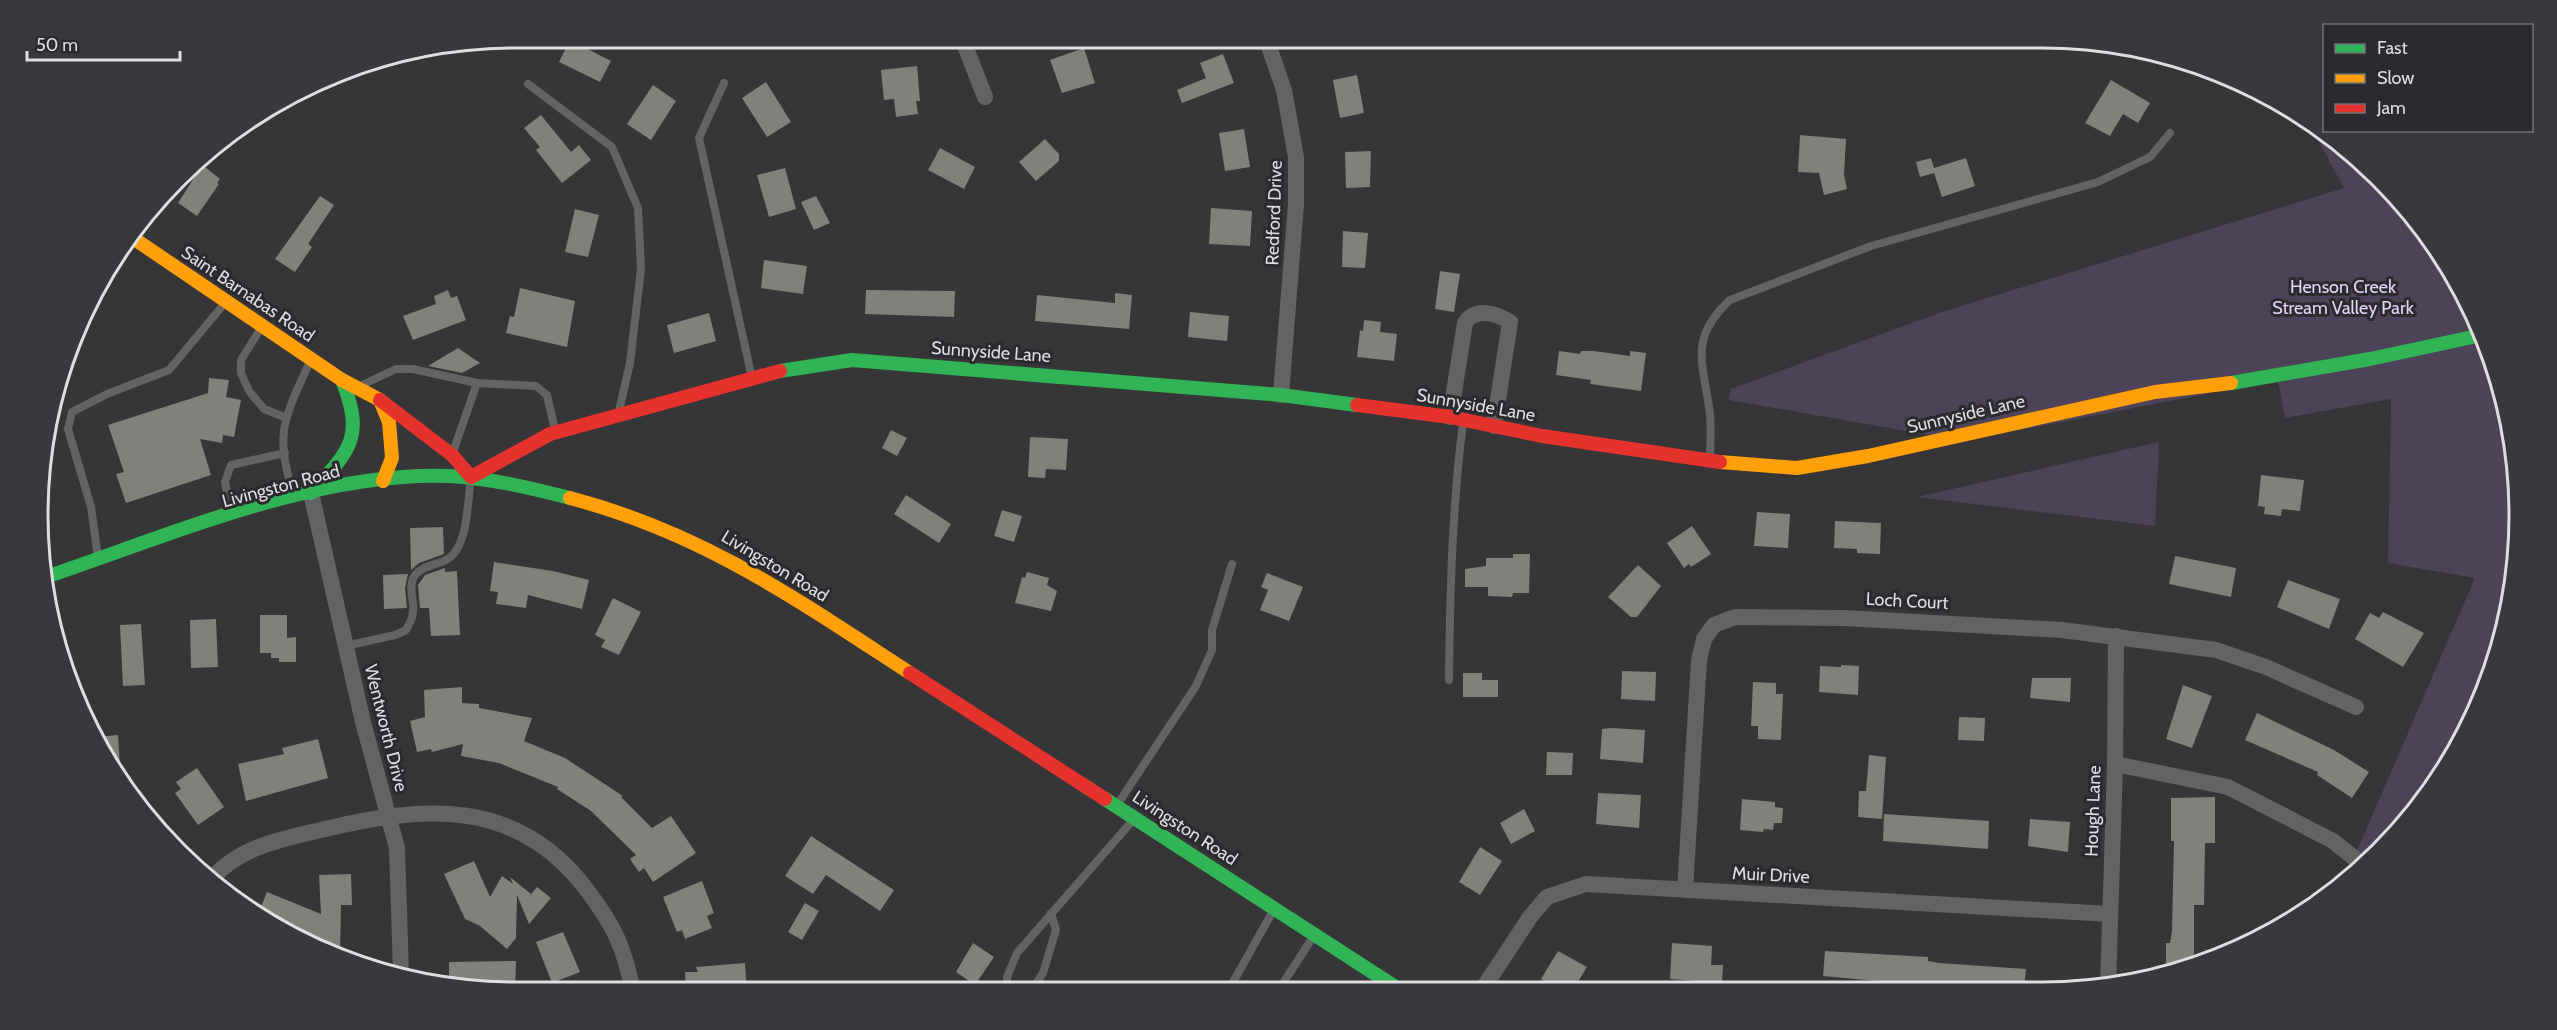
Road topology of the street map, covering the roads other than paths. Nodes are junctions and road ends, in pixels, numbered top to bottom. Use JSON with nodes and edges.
{"nodes":[{"id":1,"x":966,"y":48,"type":"edge"},
{"id":2,"x":1269,"y":48,"type":"edge"},
{"id":3,"x":724,"y":82,"type":"dead end"},
{"id":4,"x":528,"y":84,"type":"dead end"},
{"id":5,"x":985,"y":97,"type":"dead end"},
{"id":6,"x":2170,"y":133,"type":"dead end"},
{"id":7,"x":138,"y":241,"type":"edge"},
{"id":8,"x":226,"y":301,"type":"junction"},
{"id":9,"x":262,"y":325,"type":"junction"},
{"id":10,"x":2473,"y":337,"type":"edge"},
{"id":11,"x":311,"y":358,"type":"junction"},
{"id":12,"x":752,"y":378,"type":"junction"},
{"id":13,"x":477,"y":383,"type":"junction"},
{"id":14,"x":357,"y":392,"type":"junction"},
{"id":15,"x":1281,"y":395,"type":"junction"},
{"id":16,"x":380,"y":400,"type":"junction"},
{"id":17,"x":365,"y":410,"type":"dead end"},
{"id":18,"x":618,"y":414,"type":"junction"},
{"id":19,"x":287,"y":418,"type":"junction"},
{"id":20,"x":1457,"y":418,"type":"junction"},
{"id":21,"x":1494,"y":426,"type":"junction"},
{"id":22,"x":555,"y":432,"type":"junction"},
{"id":23,"x":285,"y":453,"type":"junction"},
{"id":24,"x":376,"y":453,"type":"dead end"},
{"id":25,"x":452,"y":455,"type":"junction"},
{"id":26,"x":1710,"y":459,"type":"junction"},
{"id":27,"x":471,"y":477,"type":"junction"},
{"id":28,"x":383,"y":481,"type":"junction"},
{"id":29,"x":311,"y":494,"type":"junction"},
{"id":30,"x":294,"y":498,"type":"junction"},
{"id":31,"x":231,"y":516,"type":"junction"},
{"id":32,"x":99,"y":560,"type":"junction"},
{"id":33,"x":1232,"y":564,"type":"dead end"},
{"id":34,"x":52,"y":576,"type":"edge"},
{"id":35,"x":2116,"y":636,"type":"junction"},
{"id":36,"x":345,"y":646,"type":"junction"},
{"id":37,"x":1449,"y":680,"type":"dead end"},
{"id":38,"x":2356,"y":707,"type":"dead end"},
{"id":39,"x":2115,"y":764,"type":"junction"},
{"id":40,"x":1117,"y":805,"type":"junction"},
{"id":41,"x":388,"y":816,"type":"junction"},
{"id":42,"x":1136,"y":818,"type":"junction"},
{"id":43,"x":2356,"y":860,"type":"edge"},
{"id":44,"x":218,"y":874,"type":"edge"},
{"id":45,"x":1685,"y":890,"type":"junction"},
{"id":46,"x":1274,"y":908,"type":"junction"},
{"id":47,"x":1051,"y":913,"type":"junction"},
{"id":48,"x":2109,"y":914,"type":"junction"},
{"id":49,"x":1315,"y":934,"type":"junction"},
{"id":50,"x":401,"y":968,"type":"edge"},
{"id":51,"x":2108,"y":977,"type":"edge"},
{"id":52,"x":631,"y":982,"type":"edge"},
{"id":53,"x":1007,"y":982,"type":"edge"},
{"id":54,"x":1038,"y":982,"type":"edge"},
{"id":55,"x":1233,"y":982,"type":"edge"},
{"id":56,"x":1283,"y":982,"type":"edge"},
{"id":57,"x":1388,"y":982,"type":"edge"},
{"id":58,"x":1487,"y":982,"type":"edge"}],
"edges":[{"from":1,"to":5,"type":"street"},
{"from":2,"to":15,"type":"street","name":"Redford Drive"},
{"from":3,"to":12,"type":"lane"},
{"from":4,"to":18,"type":"lane"},
{"from":6,"to":26,"type":"lane"},
{"from":7,"to":8,"type":"main road","name":"Saint Barnabas Road"},
{"from":8,"to":9,"type":"main road","name":"Saint Barnabas Road"},
{"from":8,"to":32,"type":"lane"},
{"from":9,"to":11,"type":"main road","name":"Saint Barnabas Road"},
{"from":9,"to":19,"type":"lane"},
{"from":10,"to":26,"type":"main road","name":"Sunnyside Lane"},
{"from":11,"to":14,"type":"main road","name":"Saint Barnabas Road"},
{"from":11,"to":19,"type":"lane"},
{"from":12,"to":15,"type":"main road","name":"Sunnyside Lane"},
{"from":12,"to":18,"type":"main road","name":"Sunnyside Lane"},
{"from":13,"to":14,"type":"lane"},
{"from":13,"to":22,"type":"lane"},
{"from":13,"to":25,"type":"lane"},
{"from":14,"to":16,"type":"main road"},
{"from":14,"to":17,"type":"main road","name":"Saint Barnabas Road"},
{"from":14,"to":29,"type":"main road"},
{"from":15,"to":20,"type":"main road","name":"Sunnyside Lane"},
{"from":16,"to":25,"type":"main road"},
{"from":16,"to":28,"type":"main road"},
{"from":18,"to":22,"type":"main road","name":"Sunnyside Lane"},
{"from":19,"to":23,"type":"lane"},
{"from":20,"to":21,"type":"main road","name":"Sunnyside Lane"},
{"from":20,"to":21,"type":"street"},
{"from":20,"to":37,"type":"lane"},
{"from":21,"to":26,"type":"main road","name":"Sunnyside Lane"},
{"from":22,"to":27,"type":"main road","name":"Sunnyside Lane"},
{"from":23,"to":30,"type":"lane"},
{"from":23,"to":31,"type":"lane"},
{"from":24,"to":28,"type":"main road"},
{"from":25,"to":27,"type":"main road"},
{"from":27,"to":28,"type":"main road","name":"Livingston Road"},
{"from":27,"to":36,"type":"lane"},
{"from":27,"to":40,"type":"main road","name":"Livingston Road"},
{"from":28,"to":29,"type":"main road","name":"Livingston Road"},
{"from":29,"to":30,"type":"main road","name":"Livingston Road"},
{"from":29,"to":36,"type":"street","name":"Wentworth Drive"},
{"from":30,"to":31,"type":"main road","name":"Livingston Road"},
{"from":31,"to":32,"type":"main road","name":"Livingston Road"},
{"from":32,"to":34,"type":"main road","name":"Livingston Road"},
{"from":33,"to":40,"type":"lane"},
{"from":35,"to":38,"type":"street","name":"Loch Court"},
{"from":35,"to":39,"type":"street","name":"Hough Lane"},
{"from":35,"to":45,"type":"street","name":"Loch Court"},
{"from":36,"to":41,"type":"street","name":"Wentworth Drive"},
{"from":39,"to":43,"type":"street"},
{"from":39,"to":48,"type":"street","name":"Hough Lane"},
{"from":40,"to":42,"type":"main road","name":"Livingston Road"},
{"from":41,"to":44,"type":"street"},
{"from":41,"to":50,"type":"street","name":"Wentworth Drive"},
{"from":41,"to":52,"type":"street"},
{"from":42,"to":46,"type":"main road","name":"Livingston Road"},
{"from":42,"to":47,"type":"lane"},
{"from":45,"to":48,"type":"street","name":"Muir Drive"},
{"from":45,"to":58,"type":"street","name":"Muir Drive"},
{"from":46,"to":49,"type":"main road","name":"Livingston Road"},
{"from":46,"to":55,"type":"lane"},
{"from":47,"to":53,"type":"lane"},
{"from":47,"to":54,"type":"lane"},
{"from":48,"to":51,"type":"street","name":"Hough Lane"},
{"from":49,"to":56,"type":"lane"},
{"from":49,"to":57,"type":"main road","name":"Livingston Road"}]}
